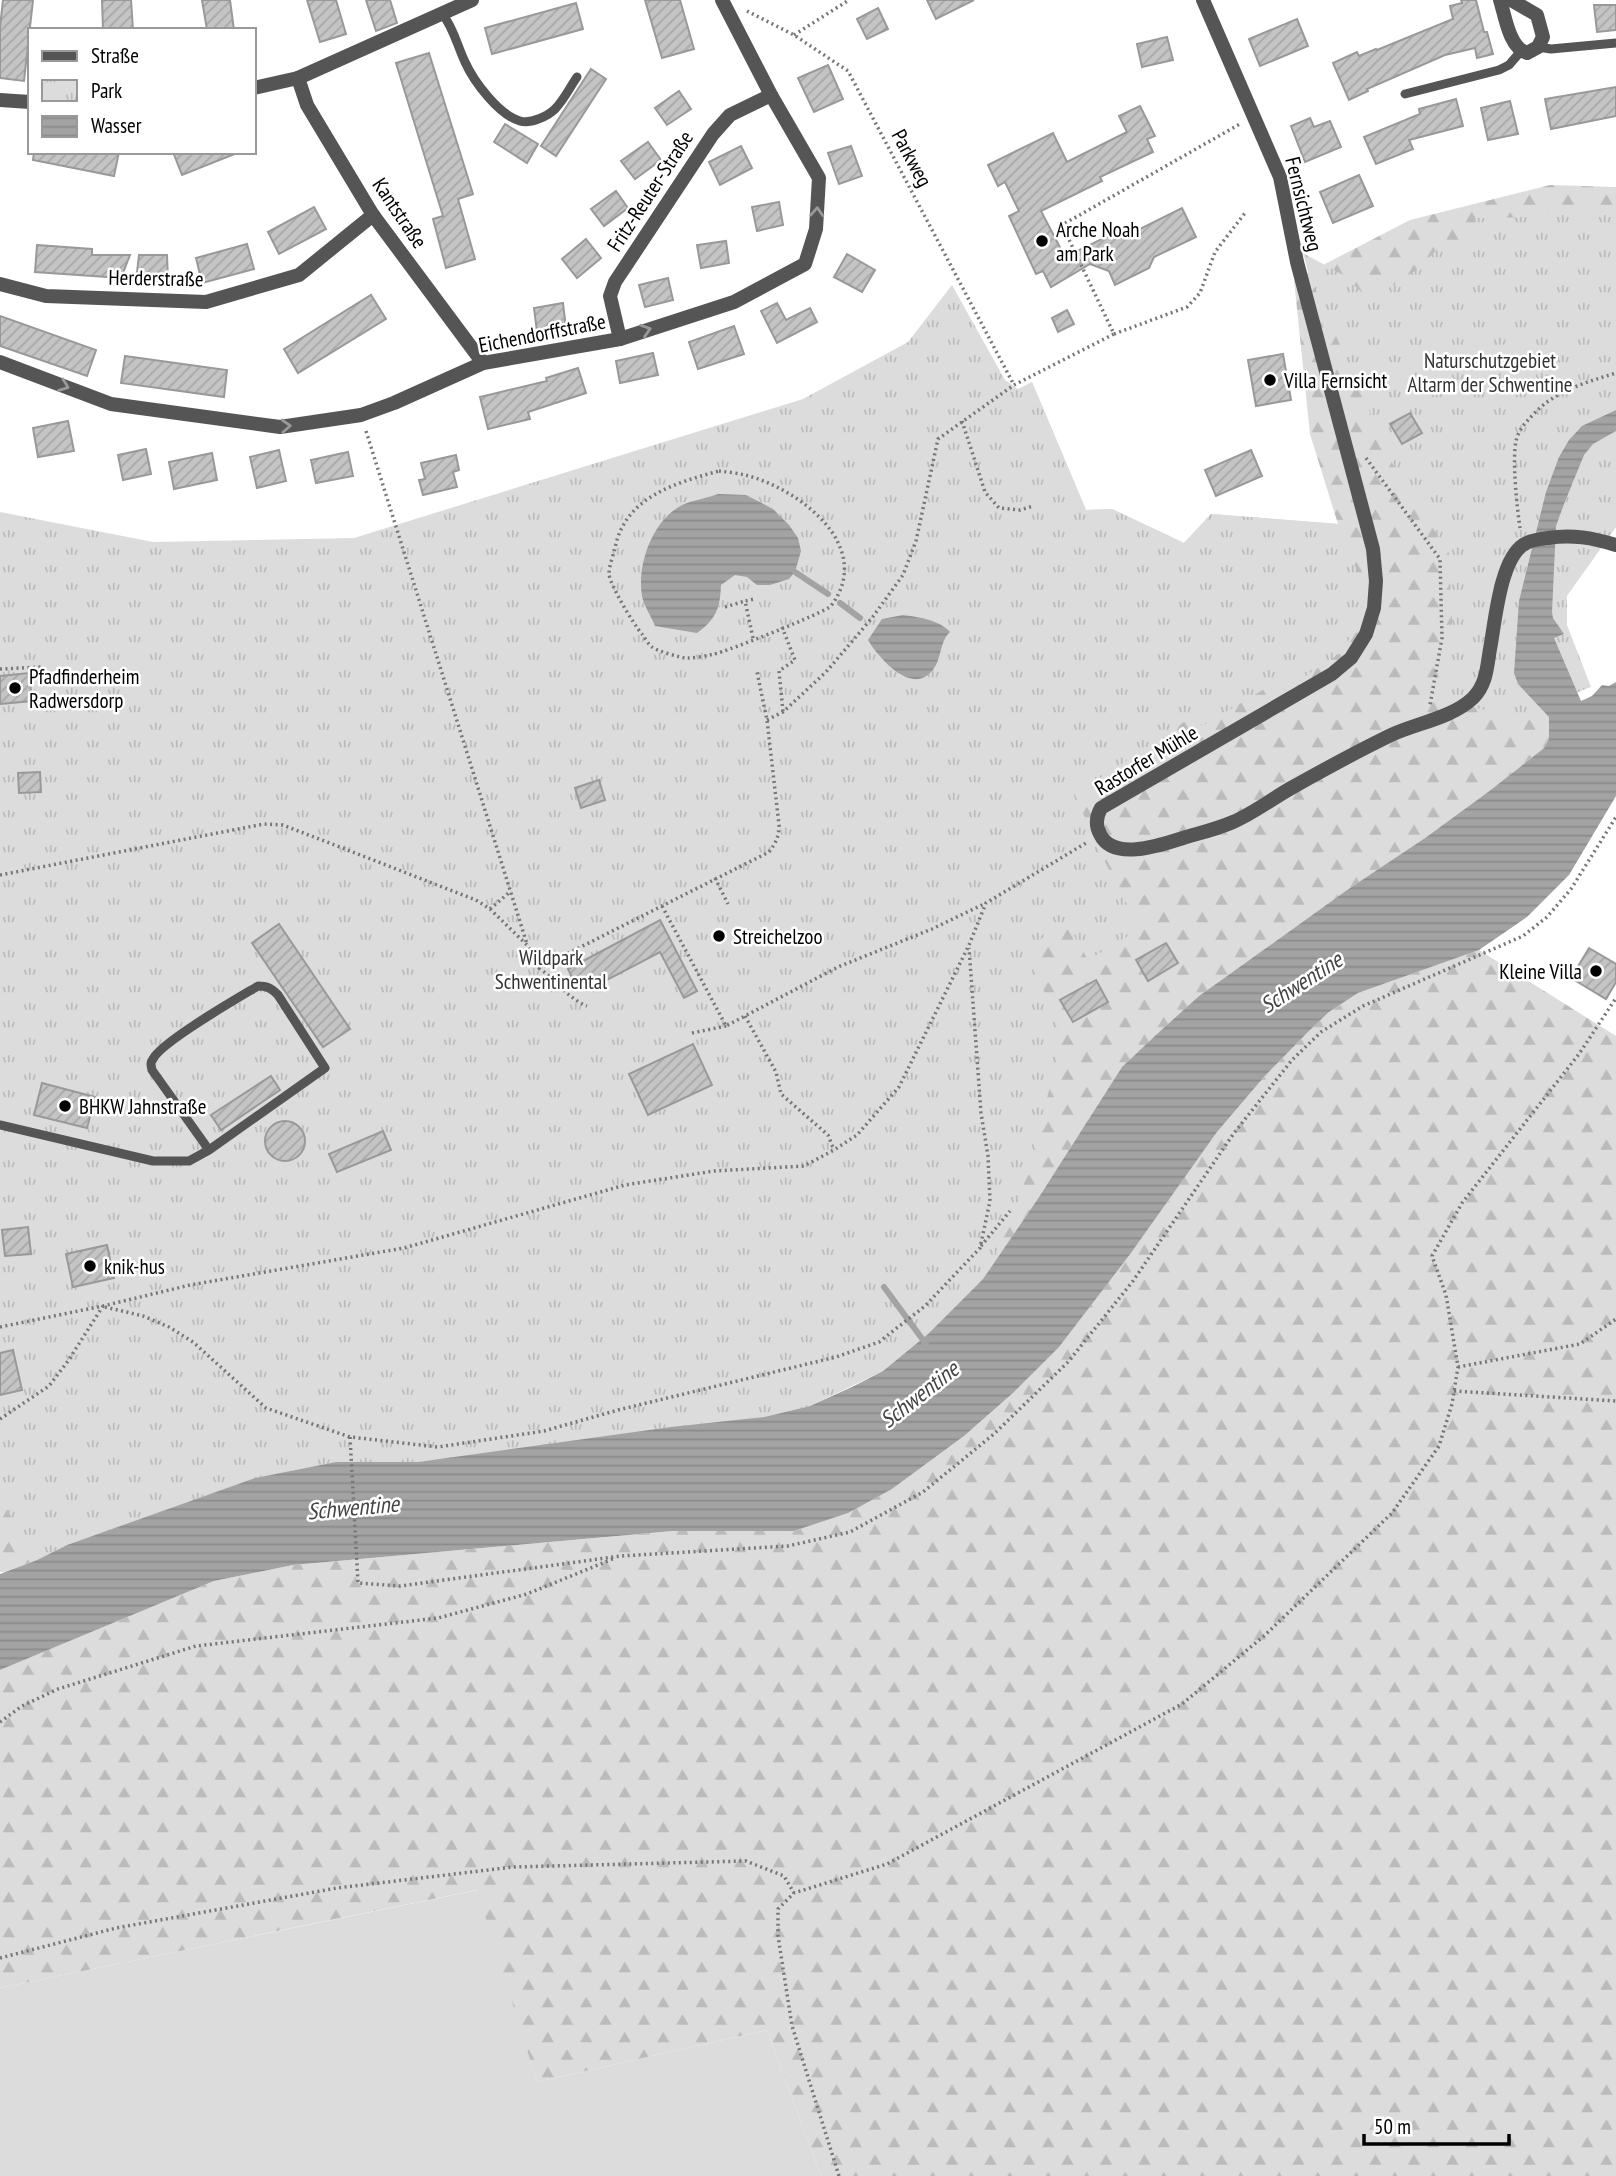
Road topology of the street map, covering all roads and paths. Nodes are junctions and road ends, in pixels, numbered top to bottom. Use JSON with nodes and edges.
{"nodes":[{"id":1,"x":472,"y":0,"type":"edge"},
{"id":2,"x":849,"y":0,"type":"edge"},
{"id":3,"x":1203,"y":0,"type":"edge"},
{"id":4,"x":1500,"y":0,"type":"edge"},
{"id":5,"x":1511,"y":0,"type":"edge"},
{"id":6,"x":724,"y":3,"type":"edge"},
{"id":7,"x":449,"y":7,"type":"edge"},
{"id":8,"x":794,"y":35,"type":"junction"},
{"id":9,"x":1616,"y":43,"type":"edge"},
{"id":10,"x":1538,"y":47,"type":"junction"},
{"id":11,"x":1521,"y":51,"type":"junction"},
{"id":12,"x":577,"y":77,"type":"dead end"},
{"id":13,"x":298,"y":78,"type":"junction"},
{"id":14,"x":256,"y":88,"type":"edge"},
{"id":15,"x":1405,"y":94,"type":"dead end"},
{"id":16,"x":771,"y":95,"type":"junction"},
{"id":17,"x":0,"y":100,"type":"edge"},
{"id":18,"x":28,"y":102,"type":"edge"},
{"id":19,"x":1254,"y":116,"type":"junction"},
{"id":20,"x":1245,"y":213,"type":"dead end"},
{"id":21,"x":373,"y":215,"type":"junction"},
{"id":22,"x":0,"y":284,"type":"edge"},
{"id":23,"x":1114,"y":334,"type":"junction"},
{"id":24,"x":620,"y":339,"type":"junction"},
{"id":25,"x":0,"y":362,"type":"edge"},
{"id":26,"x":483,"y":363,"type":"junction"},
{"id":27,"x":1616,"y":373,"type":"edge"},
{"id":28,"x":1014,"y":385,"type":"junction"},
{"id":29,"x":1331,"y":386,"type":"joint"},
{"id":30,"x":361,"y":415,"type":"junction"},
{"id":31,"x":962,"y":421,"type":"junction"},
{"id":32,"x":1363,"y":453,"type":"dead end"},
{"id":33,"x":1033,"y":506,"type":"dead end"},
{"id":34,"x":1528,"y":542,"type":"junction"},
{"id":35,"x":1616,"y":545,"type":"edge"},
{"id":36,"x":754,"y":599,"type":"dead end"},
{"id":37,"x":745,"y":601,"type":"junction"},
{"id":38,"x":725,"y":607,"type":"dead end"},
{"id":39,"x":782,"y":627,"type":"junction"},
{"id":40,"x":753,"y":638,"type":"junction"},
{"id":41,"x":42,"y":667,"type":"dead end"},
{"id":42,"x":0,"y":669,"type":"edge"},
{"id":43,"x":757,"y":672,"type":"dead end"},
{"id":44,"x":783,"y":712,"type":"junction"},
{"id":45,"x":767,"y":720,"type":"junction"},
{"id":46,"x":1427,"y":721,"type":"junction"},
{"id":47,"x":1616,"y":817,"type":"edge"},
{"id":48,"x":1100,"y":835,"type":"junction"},
{"id":49,"x":0,"y":875,"type":"edge"},
{"id":50,"x":715,"y":878,"type":"junction"},
{"id":51,"x":511,"y":891,"type":"junction"},
{"id":52,"x":986,"y":903,"type":"junction"},
{"id":53,"x":728,"y":904,"type":"dead end"},
{"id":54,"x":662,"y":906,"type":"junction"},
{"id":55,"x":490,"y":909,"type":"junction"},
{"id":56,"x":969,"y":945,"type":"junction"},
{"id":57,"x":528,"y":946,"type":"junction"},
{"id":58,"x":539,"y":968,"type":"junction"},
{"id":59,"x":1616,"y":998,"type":"edge"},
{"id":60,"x":587,"y":1006,"type":"dead end"},
{"id":61,"x":745,"y":1016,"type":"junction"},
{"id":62,"x":726,"y":1026,"type":"junction"},
{"id":63,"x":692,"y":1033,"type":"dead end"},
{"id":64,"x":0,"y":1125,"type":"edge"},
{"id":65,"x":209,"y":1150,"type":"junction"},
{"id":66,"x":834,"y":1150,"type":"junction"},
{"id":67,"x":1010,"y":1211,"type":"dead end"},
{"id":68,"x":980,"y":1248,"type":"junction"},
{"id":69,"x":103,"y":1306,"type":"junction"},
{"id":70,"x":1616,"y":1319,"type":"edge"},
{"id":71,"x":0,"y":1327,"type":"edge"},
{"id":72,"x":1458,"y":1367,"type":"junction"},
{"id":73,"x":1454,"y":1391,"type":"junction"},
{"id":74,"x":1616,"y":1401,"type":"edge"},
{"id":75,"x":0,"y":1419,"type":"edge"},
{"id":76,"x":350,"y":1437,"type":"junction"},
{"id":77,"x":621,"y":1556,"type":"junction"},
{"id":78,"x":0,"y":1721,"type":"edge"},
{"id":79,"x":794,"y":1893,"type":"junction"},
{"id":80,"x":0,"y":1958,"type":"edge"},
{"id":81,"x":839,"y":2176,"type":"edge"}],
"edges":[{"from":1,"to":7,"type":"street"},
{"from":2,"to":8,"type":"path"},
{"from":3,"to":19,"type":"street","name":"Fernsichtweg"},
{"from":4,"to":11,"type":"street"},
{"from":5,"to":10,"type":"street"},
{"from":6,"to":8,"type":"path","name":"Parkweg"},
{"from":6,"to":16,"type":"street","name":"Eichendorffstraße"},
{"from":7,"to":12,"type":"lane"},
{"from":7,"to":13,"type":"street"},
{"from":8,"to":28,"type":"path","name":"Parkweg"},
{"from":9,"to":10,"type":"lane"},
{"from":10,"to":11,"type":"street"},
{"from":11,"to":15,"type":"lane"},
{"from":13,"to":14,"type":"street"},
{"from":13,"to":21,"type":"street","name":"Kantstraße"},
{"from":16,"to":24,"type":"street","name":"Fritz-Reuter-Straße"},
{"from":24,"to":16,"type":"street","name":"Eichendorffstraße","one_way":true},
{"from":17,"to":18,"type":"street"},
{"from":19,"to":23,"type":"path"},
{"from":19,"to":29,"type":"street","name":"Fernsichtweg"},
{"from":20,"to":23,"type":"path"},
{"from":21,"to":22,"type":"street","name":"Herderstraße"},
{"from":21,"to":26,"type":"street","name":"Kantstraße"},
{"from":23,"to":28,"type":"path"},
{"from":24,"to":26,"type":"street","name":"Eichendorffstraße"},
{"from":25,"to":30,"type":"street","name":"Eichendorffstraße","one_way":true},
{"from":26,"to":30,"type":"street","name":"Eichendorffstraße"},
{"from":27,"to":34,"type":"path"},
{"from":28,"to":31,"type":"path"},
{"from":29,"to":48,"type":"street","name":"Rastorfer Mühle"},
{"from":30,"to":51,"type":"path"},
{"from":31,"to":33,"type":"path"},
{"from":31,"to":44,"type":"path"},
{"from":32,"to":46,"type":"path"},
{"from":34,"to":35,"type":"street"},
{"from":34,"to":46,"type":"street"},
{"from":36,"to":37,"type":"path"},
{"from":37,"to":38,"type":"path"},
{"from":37,"to":40,"type":"path"},
{"from":39,"to":40,"type":"path"},
{"from":39,"to":40,"type":"path"},
{"from":39,"to":44,"type":"path"},
{"from":41,"to":42,"type":"path"},
{"from":43,"to":45,"type":"path"},
{"from":44,"to":45,"type":"path"},
{"from":45,"to":50,"type":"path"},
{"from":46,"to":48,"type":"street"},
{"from":47,"to":77,"type":"path"},
{"from":48,"to":52,"type":"path"},
{"from":49,"to":55,"type":"path"},
{"from":50,"to":53,"type":"path"},
{"from":50,"to":54,"type":"path"},
{"from":51,"to":55,"type":"path"},
{"from":51,"to":57,"type":"path"},
{"from":52,"to":56,"type":"path"},
{"from":52,"to":61,"type":"path"},
{"from":54,"to":58,"type":"path"},
{"from":54,"to":62,"type":"path"},
{"from":55,"to":57,"type":"path"},
{"from":56,"to":66,"type":"path"},
{"from":56,"to":68,"type":"path"},
{"from":57,"to":58,"type":"path"},
{"from":58,"to":60,"type":"path"},
{"from":59,"to":72,"type":"path"},
{"from":61,"to":62,"type":"path"},
{"from":61,"to":66,"type":"path"},
{"from":62,"to":63,"type":"path"},
{"from":64,"to":65,"type":"lane"},
{"from":65,"to":65,"type":"lane"},
{"from":66,"to":69,"type":"path"},
{"from":67,"to":68,"type":"path"},
{"from":68,"to":76,"type":"path"},
{"from":69,"to":71,"type":"path"},
{"from":69,"to":75,"type":"path"},
{"from":69,"to":76,"type":"path"},
{"from":70,"to":72,"type":"path"},
{"from":72,"to":73,"type":"path"},
{"from":73,"to":74,"type":"path"},
{"from":73,"to":79,"type":"path"},
{"from":76,"to":77,"type":"path"},
{"from":77,"to":78,"type":"path"},
{"from":79,"to":80,"type":"path"},
{"from":79,"to":81,"type":"path"}]}
